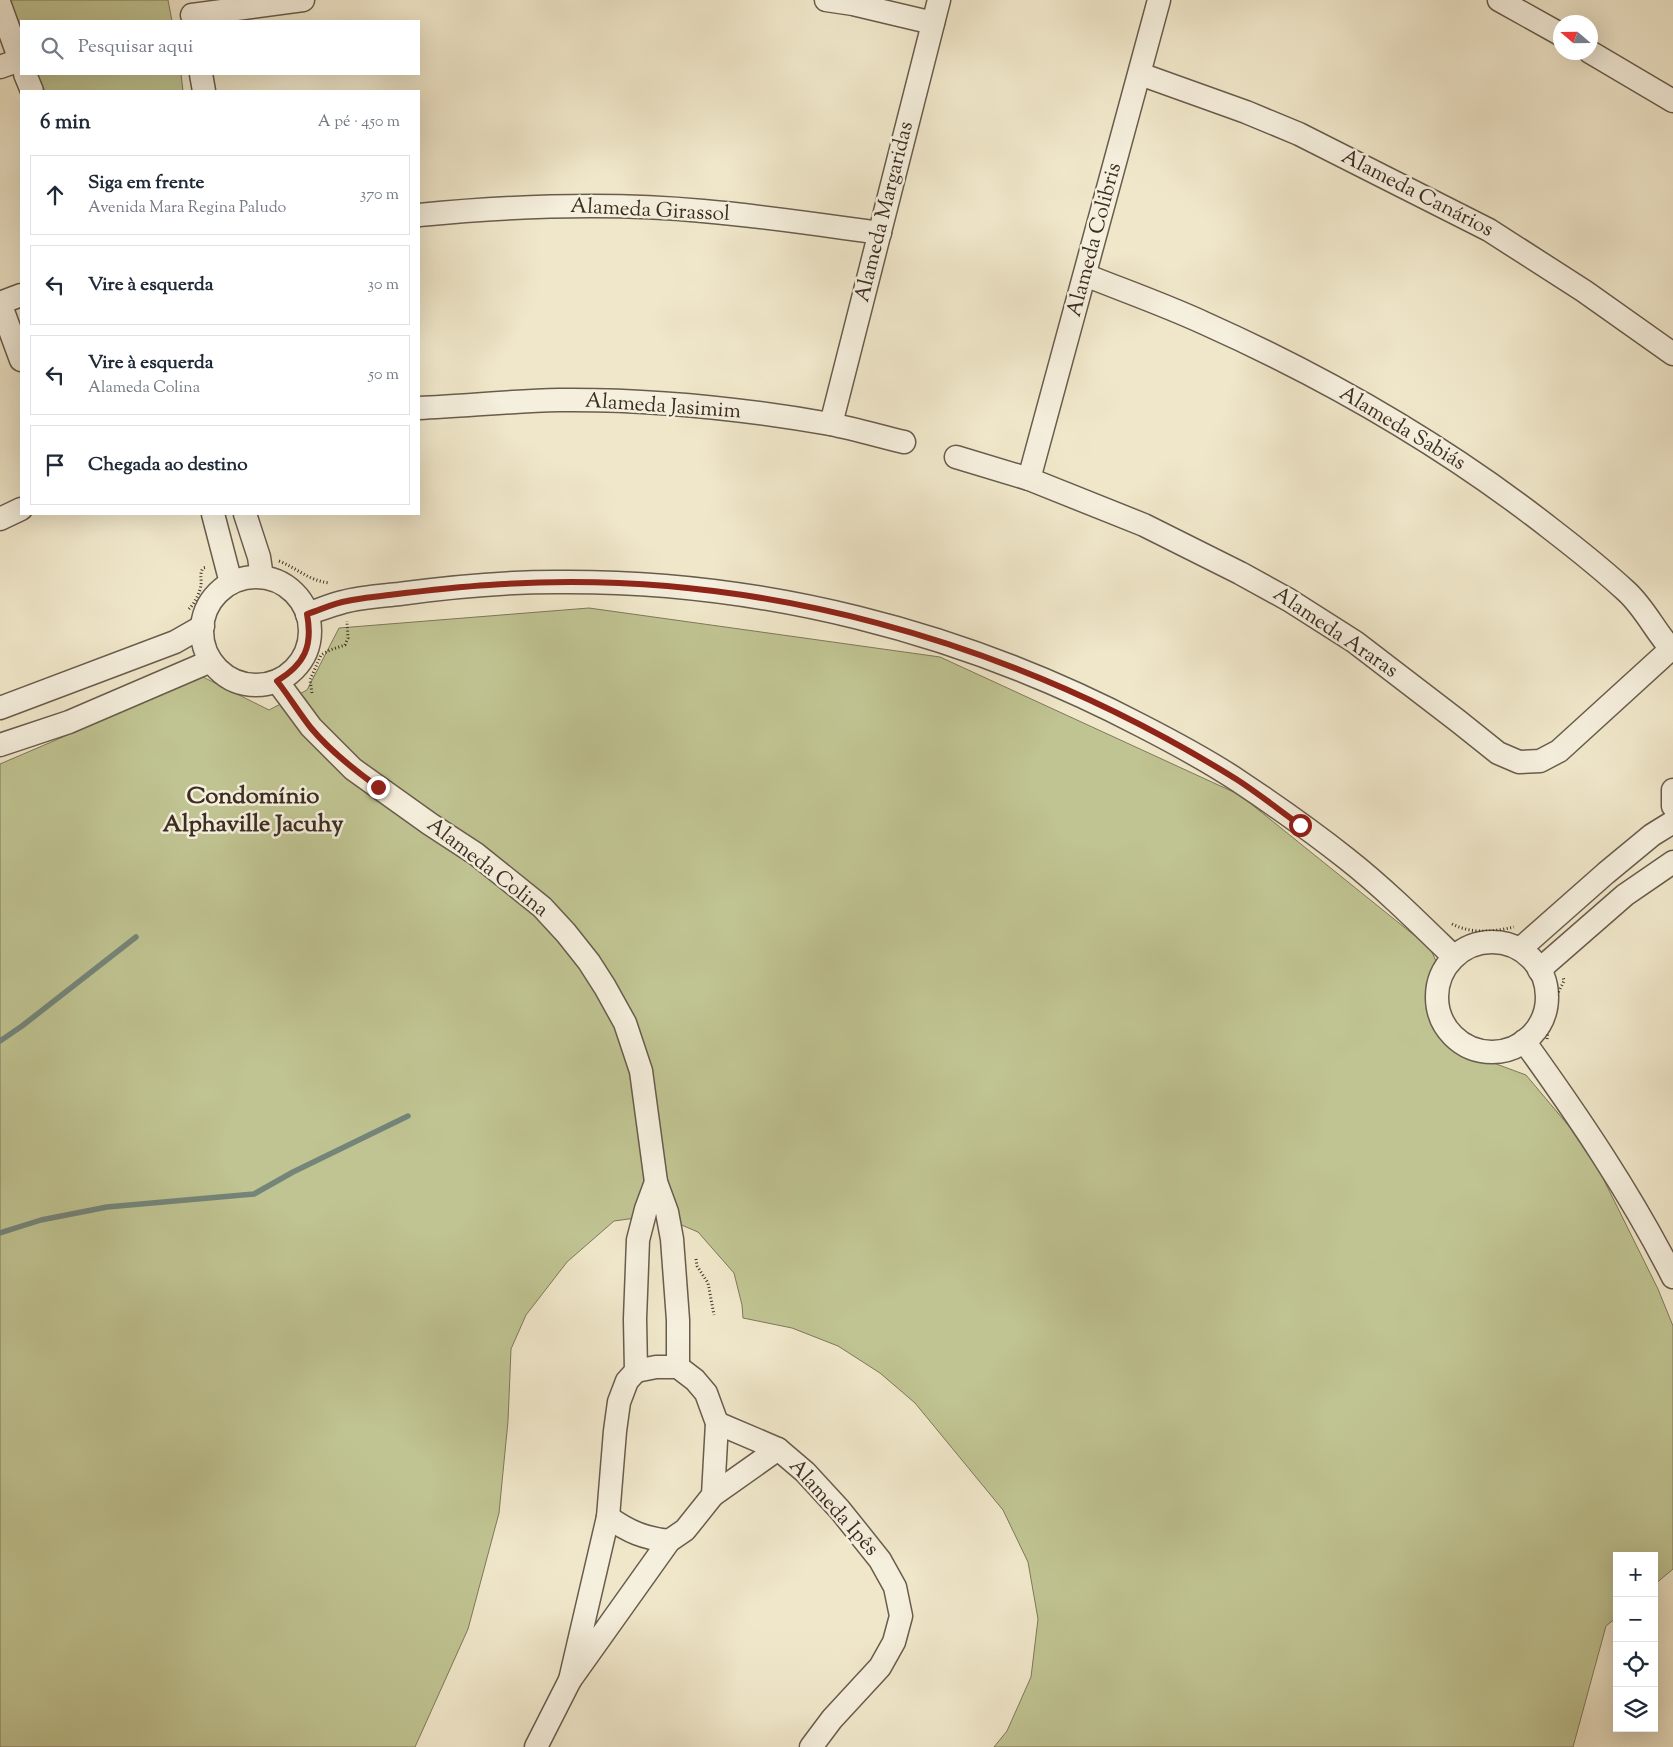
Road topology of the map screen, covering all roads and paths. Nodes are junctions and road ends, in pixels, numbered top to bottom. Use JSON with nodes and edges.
{"nodes":[{"id":1,"x":303,"y":0,"type":"edge"},
{"id":2,"x":826,"y":0,"type":"edge"},
{"id":3,"x":939,"y":0,"type":"edge"},
{"id":4,"x":1159,"y":0,"type":"edge"},
{"id":5,"x":1499,"y":0,"type":"edge"},
{"id":6,"x":0,"y":4,"type":"edge"},
{"id":7,"x":192,"y":12,"type":"edge"},
{"id":8,"x":932,"y":23,"type":"junction"},
{"id":9,"x":1553,"y":30,"type":"edge"},
{"id":10,"x":1598,"y":57,"type":"edge"},
{"id":11,"x":17,"y":66,"type":"edge"},
{"id":12,"x":1140,"y":74,"type":"junction"},
{"id":13,"x":22,"y":75,"type":"edge"},
{"id":14,"x":201,"y":75,"type":"edge"},
{"id":15,"x":31,"y":90,"type":"edge"},
{"id":16,"x":204,"y":90,"type":"edge"},
{"id":17,"x":1673,"y":101,"type":"edge"},
{"id":18,"x":420,"y":215,"type":"edge"},
{"id":19,"x":880,"y":233,"type":"junction"},
{"id":20,"x":1085,"y":274,"type":"junction"},
{"id":21,"x":20,"y":295,"type":"edge"},
{"id":22,"x":0,"y":303,"type":"edge"},
{"id":23,"x":1673,"y":354,"type":"edge"},
{"id":24,"x":20,"y":357,"type":"edge"},
{"id":25,"x":420,"y":408,"type":"edge"},
{"id":26,"x":831,"y":424,"type":"junction"},
{"id":27,"x":904,"y":442,"type":"dead end"},
{"id":28,"x":956,"y":458,"type":"dead end"},
{"id":29,"x":1029,"y":479,"type":"junction"},
{"id":30,"x":20,"y":509,"type":"edge"},
{"id":31,"x":213,"y":515,"type":"edge"},
{"id":32,"x":245,"y":515,"type":"edge"},
{"id":33,"x":0,"y":519,"type":"edge"},
{"id":34,"x":262,"y":577,"type":"junction"},
{"id":35,"x":231,"y":583,"type":"junction"},
{"id":36,"x":307,"y":614,"type":"junction"},
{"id":37,"x":202,"y":626,"type":"junction"},
{"id":38,"x":1672,"y":650,"type":"edge"},
{"id":39,"x":211,"y":660,"type":"junction"},
{"id":40,"x":277,"y":681,"type":"junction"},
{"id":41,"x":0,"y":708,"type":"edge"},
{"id":42,"x":0,"y":745,"type":"edge"},
{"id":43,"x":1673,"y":790,"type":"edge"},
{"id":44,"x":1673,"y":806,"type":"edge"},
{"id":45,"x":1673,"y":822,"type":"edge"},
{"id":46,"x":1673,"y":862,"type":"edge"},
{"id":47,"x":1606,"y":873,"type":"junction"},
{"id":48,"x":1625,"y":895,"type":"junction"},
{"id":49,"x":1447,"y":922,"type":"dead end"},
{"id":50,"x":1528,"y":942,"type":"junction"},
{"id":51,"x":1558,"y":953,"type":"junction"},
{"id":52,"x":1454,"y":957,"type":"junction"},
{"id":53,"x":1540,"y":970,"type":"junction"},
{"id":54,"x":1535,"y":1042,"type":"junction"},
{"id":55,"x":656,"y":1182,"type":"junction"},
{"id":56,"x":638,"y":1262,"type":"junction"},
{"id":57,"x":674,"y":1262,"type":"junction"},
{"id":58,"x":1673,"y":1277,"type":"edge"},
{"id":59,"x":678,"y":1367,"type":"junction"},
{"id":60,"x":636,"y":1371,"type":"junction"},
{"id":61,"x":718,"y":1423,"type":"junction"},
{"id":62,"x":778,"y":1449,"type":"junction"},
{"id":63,"x":712,"y":1495,"type":"junction"},
{"id":64,"x":608,"y":1517,"type":"junction"},
{"id":65,"x":669,"y":1541,"type":"junction"},
{"id":66,"x":570,"y":1680,"type":"junction"},
{"id":67,"x":536,"y":1747,"type":"edge"},
{"id":68,"x":811,"y":1747,"type":"edge"}],
"edges":[{"from":1,"to":7,"type":"street"},
{"from":2,"to":8,"type":"street"},
{"from":3,"to":8,"type":"street","name":"Alameda Margaridas"},
{"from":4,"to":12,"type":"street","name":"Alameda Colibris"},
{"from":5,"to":9,"type":"street"},
{"from":6,"to":11,"type":"street"},
{"from":8,"to":19,"type":"street","name":"Alameda Margaridas"},
{"from":10,"to":17,"type":"street"},
{"from":12,"to":20,"type":"street","name":"Alameda Colibris"},
{"from":12,"to":23,"type":"street","name":"Alameda Canários"},
{"from":13,"to":15,"type":"street"},
{"from":14,"to":16,"type":"street"},
{"from":18,"to":19,"type":"street","name":"Alameda Girassol"},
{"from":19,"to":26,"type":"street","name":"Alameda Margaridas"},
{"from":20,"to":29,"type":"street","name":"Alameda Colibris"},
{"from":20,"to":38,"type":"street","name":"Alameda Sabiás"},
{"from":21,"to":22,"type":"street"},
{"from":22,"to":24,"type":"street"},
{"from":25,"to":26,"type":"street","name":"Alameda Jasimim"},
{"from":26,"to":27,"type":"street","name":"Alameda Jasimim"},
{"from":28,"to":29,"type":"street","name":"Alameda Araras"},
{"from":29,"to":38,"type":"street","name":"Alameda Araras"},
{"from":30,"to":33,"type":"street"},
{"from":31,"to":35,"type":"street"},
{"from":32,"to":34,"type":"street"},
{"from":34,"to":35,"type":"street"},
{"from":34,"to":36,"type":"street"},
{"from":35,"to":37,"type":"street"},
{"from":36,"to":40,"type":"street"},
{"from":36,"to":52,"type":"street"},
{"from":37,"to":39,"type":"street"},
{"from":37,"to":41,"type":"street"},
{"from":39,"to":40,"type":"street"},
{"from":39,"to":42,"type":"street"},
{"from":40,"to":55,"type":"street","name":"Alameda Colina"},
{"from":43,"to":44,"type":"street"},
{"from":45,"to":47,"type":"street"},
{"from":46,"to":48,"type":"street"},
{"from":47,"to":48,"type":"street"},
{"from":47,"to":50,"type":"street"},
{"from":48,"to":51,"type":"street"},
{"from":49,"to":50,"type":"path"},
{"from":50,"to":52,"type":"street"},
{"from":50,"to":53,"type":"street"},
{"from":51,"to":53,"type":"street"},
{"from":51,"to":54,"type":"path"},
{"from":52,"to":54,"type":"street"},
{"from":53,"to":54,"type":"street"},
{"from":54,"to":58,"type":"street"},
{"from":55,"to":56,"type":"street"},
{"from":55,"to":57,"type":"street","name":"Alameda Colina"},
{"from":56,"to":57,"type":"street"},
{"from":56,"to":60,"type":"street"},
{"from":57,"to":59,"type":"street","name":"Alameda Colina"},
{"from":59,"to":60,"type":"street"},
{"from":59,"to":61,"type":"street"},
{"from":60,"to":64,"type":"street"},
{"from":61,"to":62,"type":"street","name":"Alameda Ipês"},
{"from":61,"to":63,"type":"street"},
{"from":62,"to":63,"type":"street"},
{"from":62,"to":68,"type":"street","name":"Alameda Ipês"},
{"from":63,"to":65,"type":"street"},
{"from":64,"to":65,"type":"street"},
{"from":64,"to":66,"type":"street"},
{"from":65,"to":66,"type":"street"},
{"from":66,"to":67,"type":"street"}]}
